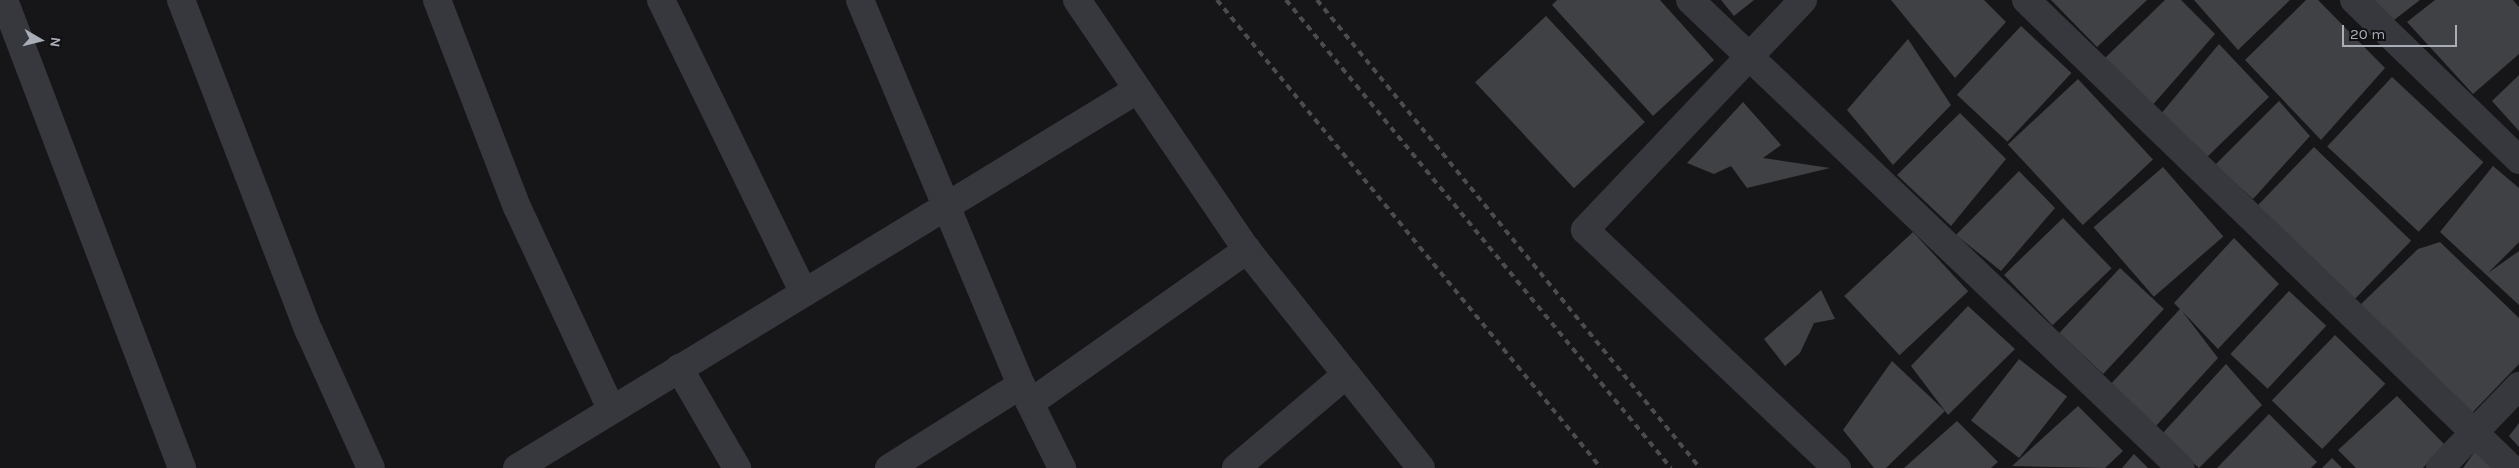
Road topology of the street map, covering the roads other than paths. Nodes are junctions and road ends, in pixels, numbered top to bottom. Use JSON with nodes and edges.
{"nodes":[{"id":1,"x":4,"y":0,"type":"edge"},
{"id":2,"x":181,"y":0,"type":"edge"},
{"id":3,"x":437,"y":0,"type":"edge"},
{"id":4,"x":661,"y":0,"type":"edge"},
{"id":5,"x":860,"y":0,"type":"edge"},
{"id":6,"x":1077,"y":0,"type":"edge"},
{"id":7,"x":1690,"y":0,"type":"edge"},
{"id":8,"x":1803,"y":0,"type":"edge"},
{"id":9,"x":2026,"y":0,"type":"edge"},
{"id":10,"x":2354,"y":0,"type":"edge"},
{"id":11,"x":1748,"y":57,"type":"junction"},
{"id":12,"x":1137,"y":90,"type":"junction"},
{"id":13,"x":2519,"y":160,"type":"edge"},
{"id":14,"x":948,"y":206,"type":"junction"},
{"id":15,"x":1248,"y":250,"type":"junction"},
{"id":16,"x":804,"y":293,"type":"junction"},
{"id":17,"x":679,"y":368,"type":"junction"},
{"id":18,"x":1347,"y":374,"type":"junction"},
{"id":19,"x":2519,"y":386,"type":"edge"},
{"id":20,"x":1025,"y":394,"type":"junction"},
{"id":21,"x":611,"y":409,"type":"junction"},
{"id":22,"x":2473,"y":432,"type":"junction"},
{"id":23,"x":182,"y":468,"type":"edge"},
{"id":24,"x":371,"y":468,"type":"edge"},
{"id":25,"x":516,"y":468,"type":"edge"},
{"id":26,"x":737,"y":468,"type":"edge"},
{"id":27,"x":888,"y":468,"type":"edge"},
{"id":28,"x":1062,"y":468,"type":"edge"},
{"id":29,"x":1236,"y":468,"type":"edge"},
{"id":30,"x":1421,"y":468,"type":"edge"},
{"id":31,"x":1837,"y":468,"type":"edge"},
{"id":32,"x":2181,"y":468,"type":"edge"},
{"id":33,"x":2440,"y":468,"type":"edge"},
{"id":34,"x":2511,"y":468,"type":"edge"}],
"edges":[{"from":1,"to":23,"type":"street"},
{"from":2,"to":24,"type":"street"},
{"from":3,"to":21,"type":"street"},
{"from":4,"to":16,"type":"street"},
{"from":5,"to":14,"type":"street"},
{"from":6,"to":12,"type":"street"},
{"from":7,"to":11,"type":"street"},
{"from":8,"to":11,"type":"street"},
{"from":9,"to":22,"type":"street"},
{"from":10,"to":13,"type":"street"},
{"from":11,"to":31,"type":"street"},
{"from":11,"to":32,"type":"street"},
{"from":12,"to":14,"type":"street"},
{"from":12,"to":15,"type":"street"},
{"from":14,"to":16,"type":"street"},
{"from":14,"to":20,"type":"street"},
{"from":15,"to":18,"type":"street"},
{"from":15,"to":20,"type":"street"},
{"from":16,"to":17,"type":"street"},
{"from":17,"to":21,"type":"street"},
{"from":17,"to":26,"type":"street"},
{"from":18,"to":29,"type":"street"},
{"from":18,"to":30,"type":"street"},
{"from":19,"to":22,"type":"street"},
{"from":20,"to":27,"type":"street"},
{"from":20,"to":28,"type":"street"},
{"from":21,"to":25,"type":"street"},
{"from":22,"to":33,"type":"street"},
{"from":22,"to":34,"type":"street"}]}
